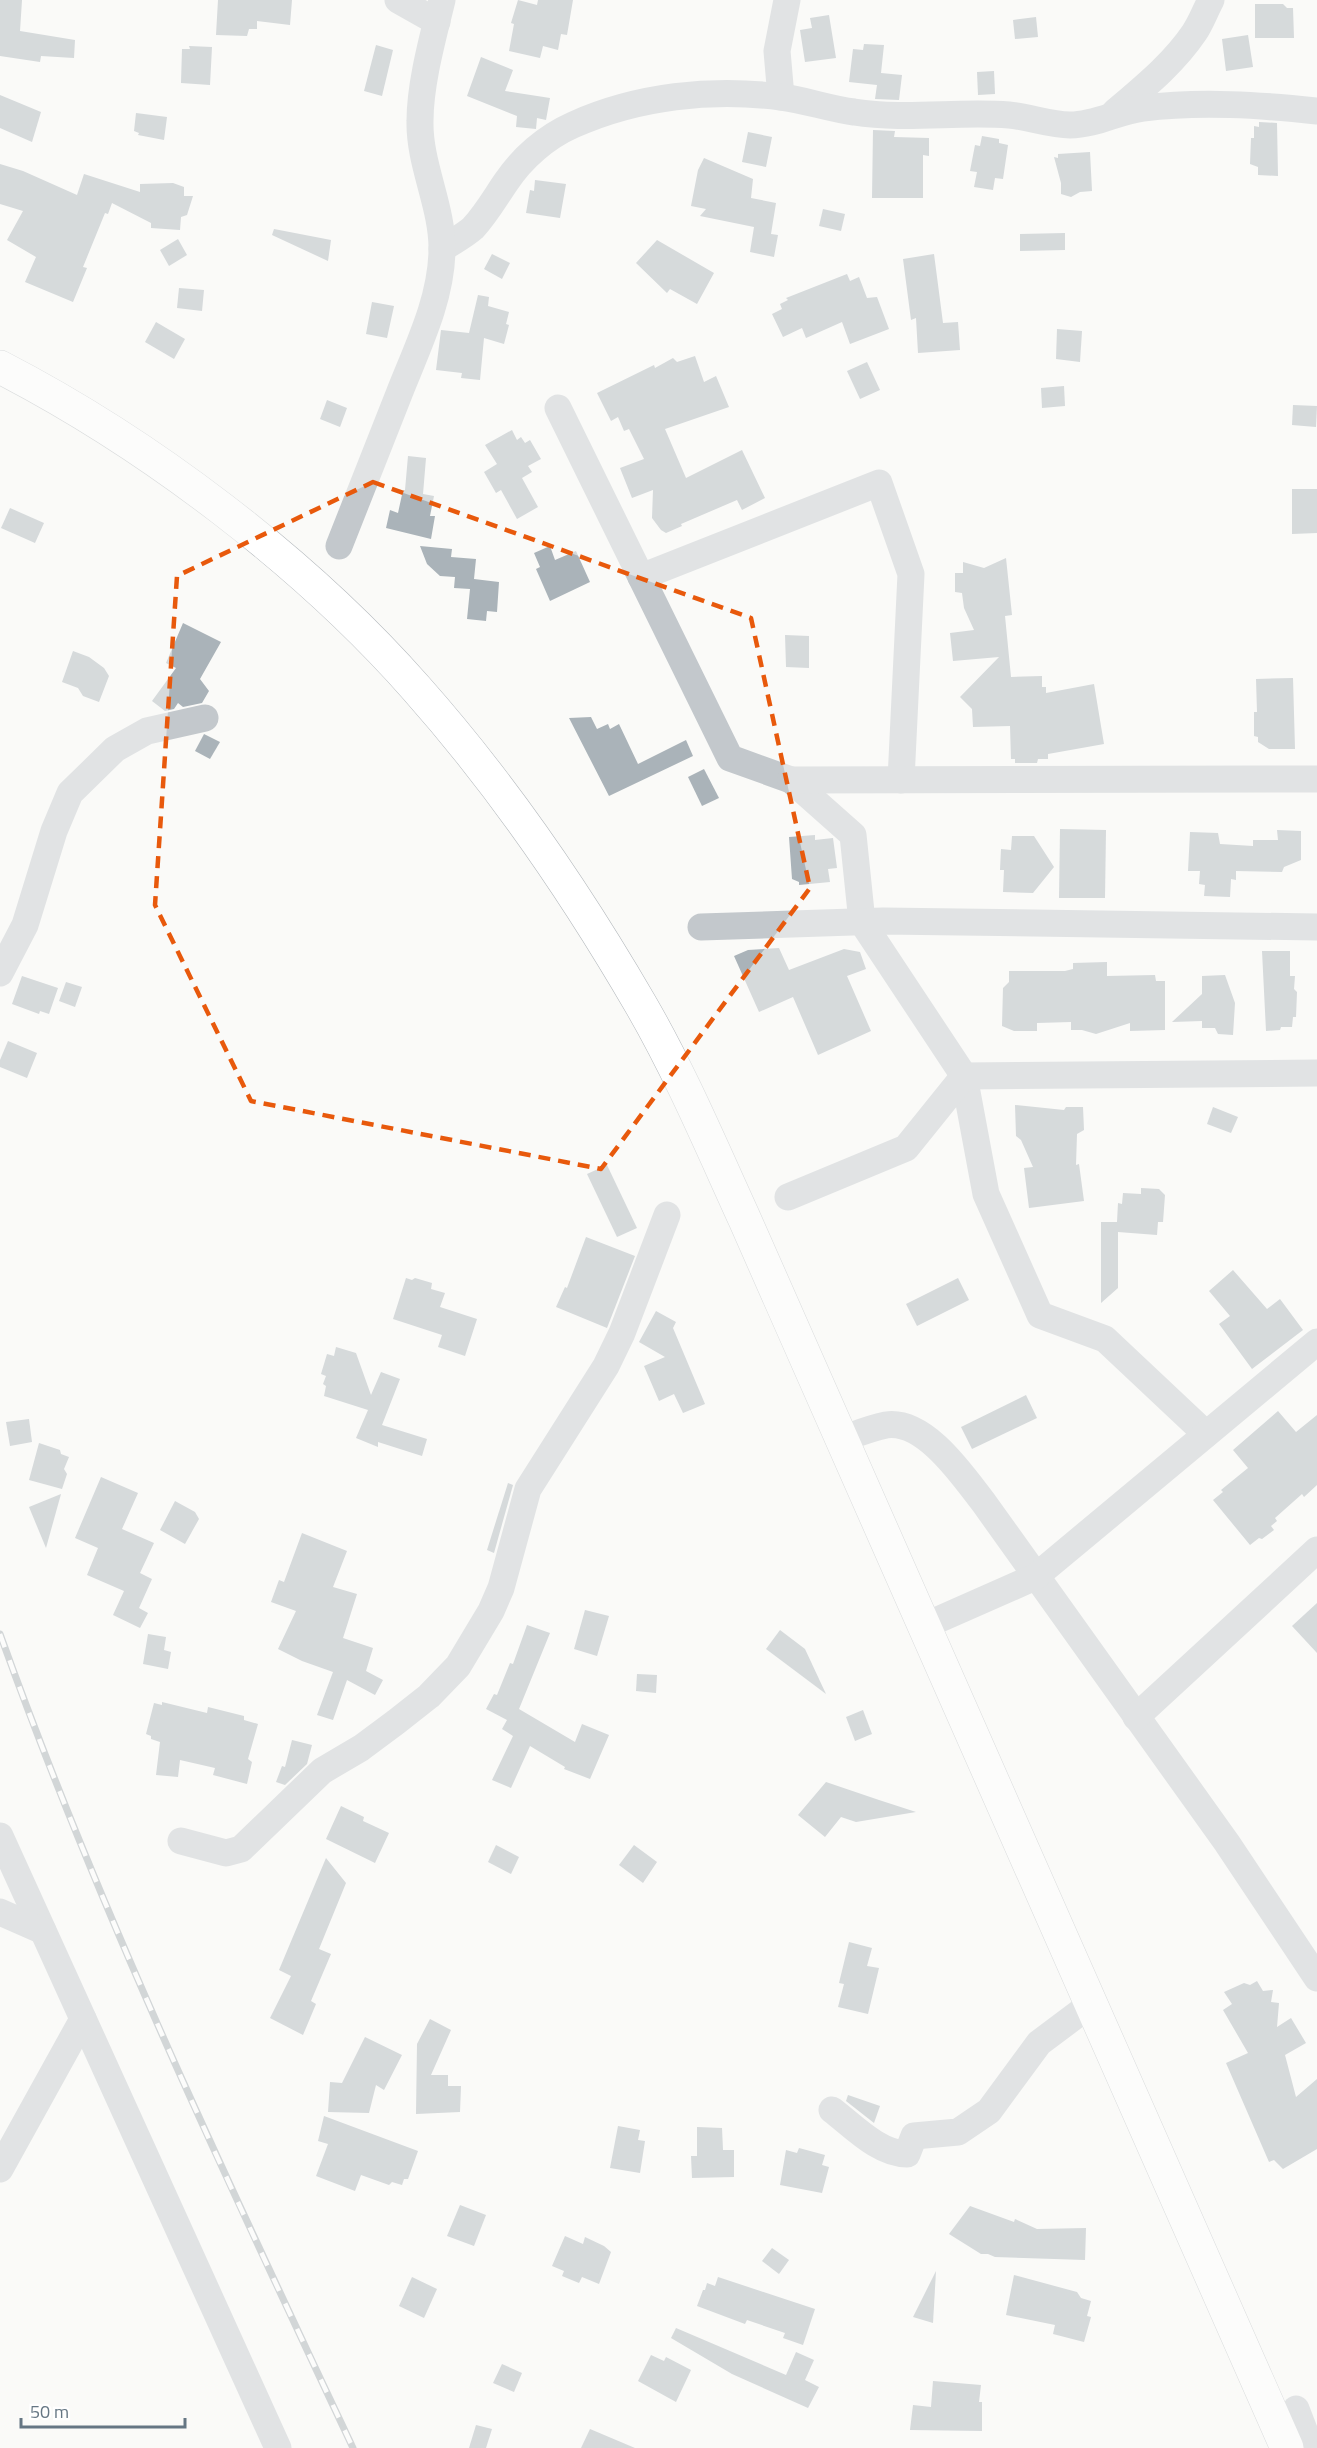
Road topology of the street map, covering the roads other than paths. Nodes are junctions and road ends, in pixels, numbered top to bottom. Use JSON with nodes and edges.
{"nodes":[{"id":1,"x":398,"y":0,"type":"edge"},
{"id":2,"x":788,"y":0,"type":"edge"},
{"id":3,"x":1211,"y":0,"type":"edge"},
{"id":4,"x":440,"y":11,"type":"edge"},
{"id":5,"x":781,"y":97,"type":"junction"},
{"id":6,"x":1317,"y":111,"type":"edge"},
{"id":7,"x":1105,"y":120,"type":"junction"},
{"id":8,"x":442,"y":249,"type":"junction"},
{"id":9,"x":0,"y":367,"type":"edge"},
{"id":10,"x":558,"y":408,"type":"dead end"},
{"id":11,"x":339,"y":546,"type":"dead end"},
{"id":12,"x":641,"y":577,"type":"junction"},
{"id":13,"x":206,"y":718,"type":"dead end"},
{"id":14,"x":1317,"y":779,"type":"edge"},
{"id":15,"x":791,"y":780,"type":"junction"},
{"id":16,"x":901,"y":780,"type":"junction"},
{"id":17,"x":862,"y":922,"type":"junction"},
{"id":18,"x":702,"y":927,"type":"dead end"},
{"id":19,"x":1317,"y":927,"type":"edge"},
{"id":20,"x":0,"y":973,"type":"edge"},
{"id":21,"x":1317,"y":1073,"type":"edge"},
{"id":22,"x":964,"y":1076,"type":"junction"},
{"id":23,"x":788,"y":1197,"type":"dead end"},
{"id":24,"x":667,"y":1215,"type":"dead end"},
{"id":25,"x":1317,"y":1342,"type":"edge"},
{"id":26,"x":1206,"y":1434,"type":"junction"},
{"id":27,"x":842,"y":1439,"type":"junction"},
{"id":28,"x":1317,"y":1550,"type":"edge"},
{"id":29,"x":1035,"y":1577,"type":"junction"},
{"id":30,"x":924,"y":1626,"type":"junction"},
{"id":31,"x":1136,"y":1717,"type":"junction"},
{"id":32,"x":0,"y":1836,"type":"edge"},
{"id":33,"x":181,"y":1841,"type":"dead end"},
{"id":34,"x":0,"y":1912,"type":"edge"},
{"id":35,"x":43,"y":1931,"type":"junction"},
{"id":36,"x":1317,"y":1978,"type":"edge"},
{"id":37,"x":1091,"y":2004,"type":"junction"},
{"id":38,"x":83,"y":2019,"type":"junction"},
{"id":39,"x":832,"y":2110,"type":"dead end"},
{"id":40,"x":0,"y":2169,"type":"edge"},
{"id":41,"x":1296,"y":2409,"type":"dead end"},
{"id":42,"x":278,"y":2448,"type":"edge"},
{"id":43,"x":1287,"y":2448,"type":"edge"},
{"id":44,"x":1311,"y":2448,"type":"edge"}],
"edges":[{"from":1,"to":4,"type":"street"},
{"from":2,"to":5,"type":"street"},
{"from":3,"to":7,"type":"street"},
{"from":4,"to":8,"type":"street"},
{"from":5,"to":7,"type":"street"},
{"from":5,"to":8,"type":"street"},
{"from":6,"to":7,"type":"street"},
{"from":8,"to":11,"type":"street"},
{"from":9,"to":27,"type":"highway"},
{"from":10,"to":12,"type":"street"},
{"from":12,"to":15,"type":"street"},
{"from":12,"to":16,"type":"street"},
{"from":13,"to":20,"type":"street"},
{"from":14,"to":16,"type":"street"},
{"from":15,"to":16,"type":"street"},
{"from":15,"to":17,"type":"street"},
{"from":17,"to":18,"type":"street"},
{"from":17,"to":19,"type":"street"},
{"from":17,"to":22,"type":"street"},
{"from":21,"to":22,"type":"street"},
{"from":22,"to":23,"type":"street"},
{"from":22,"to":26,"type":"street"},
{"from":24,"to":33,"type":"street"},
{"from":25,"to":26,"type":"street"},
{"from":26,"to":29,"type":"street"},
{"from":27,"to":29,"type":"street"},
{"from":27,"to":30,"type":"highway"},
{"from":28,"to":31,"type":"street"},
{"from":29,"to":30,"type":"street"},
{"from":29,"to":31,"type":"street"},
{"from":30,"to":37,"type":"highway"},
{"from":31,"to":36,"type":"street"},
{"from":32,"to":35,"type":"street"},
{"from":34,"to":35,"type":"street"},
{"from":35,"to":38,"type":"street"},
{"from":37,"to":39,"type":"street"},
{"from":37,"to":43,"type":"highway"},
{"from":38,"to":40,"type":"street"},
{"from":38,"to":42,"type":"street"},
{"from":41,"to":44,"type":"street"}]}
